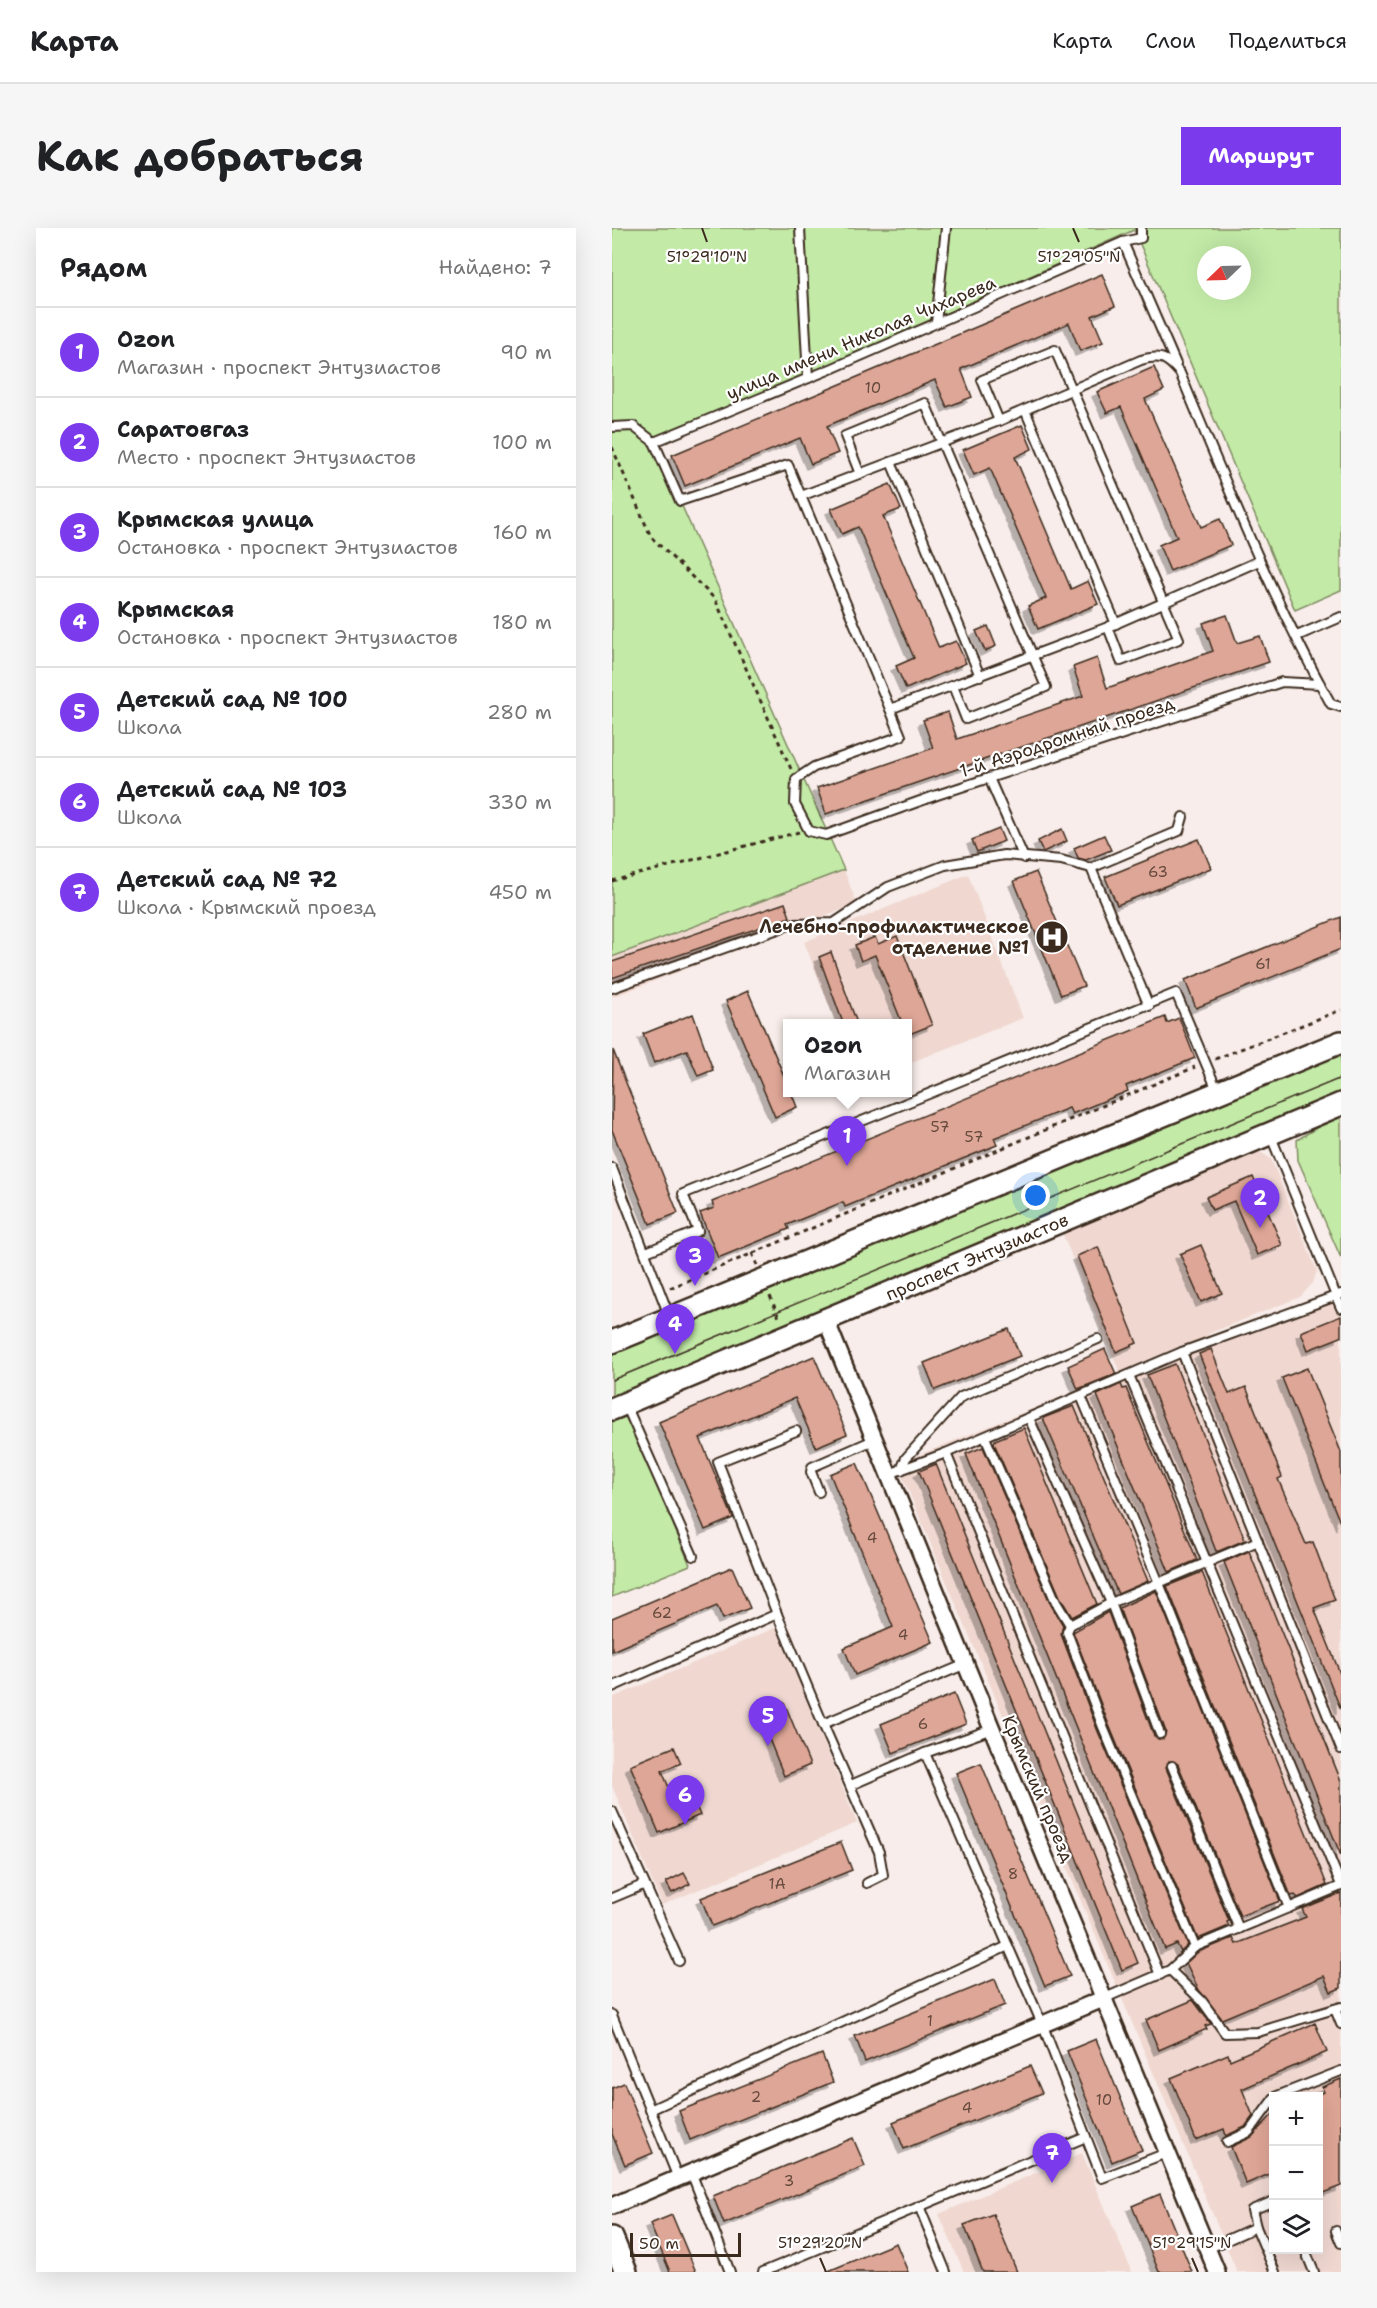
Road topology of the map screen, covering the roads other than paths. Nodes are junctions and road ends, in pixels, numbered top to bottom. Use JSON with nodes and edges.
{"nodes":[{"id":1,"x":800,"y":228,"type":"edge"},
{"id":2,"x":946,"y":228,"type":"edge"},
{"id":3,"x":1141,"y":228,"type":"edge"},
{"id":4,"x":1123,"y":242,"type":"junction"},
{"id":5,"x":936,"y":323,"type":"junction"},
{"id":6,"x":1180,"y":373,"type":"junction"},
{"id":7,"x":808,"y":378,"type":"junction"},
{"id":8,"x":1072,"y":391,"type":"junction"},
{"id":9,"x":1025,"y":410,"type":"junction"},
{"id":10,"x":999,"y":421,"type":"junction"},
{"id":11,"x":612,"y":428,"type":"edge"},
{"id":12,"x":654,"y":442,"type":"junction"},
{"id":13,"x":941,"y":443,"type":"junction"},
{"id":14,"x":891,"y":462,"type":"junction"},
{"id":15,"x":860,"y":474,"type":"junction"},
{"id":16,"x":801,"y":496,"type":"junction"},
{"id":17,"x":1259,"y":561,"type":"junction"},
{"id":18,"x":1165,"y":603,"type":"junction"},
{"id":19,"x":1341,"y":618,"type":"edge"},
{"id":20,"x":1112,"y":625,"type":"junction"},
{"id":21,"x":1296,"y":636,"type":"junction"},
{"id":22,"x":1034,"y":657,"type":"junction"},
{"id":23,"x":980,"y":676,"type":"junction"},
{"id":24,"x":1320,"y":684,"type":"junction"},
{"id":25,"x":953,"y":686,"type":"junction"},
{"id":26,"x":1341,"y":707,"type":"edge"},
{"id":27,"x":890,"y":709,"type":"junction"},
{"id":28,"x":989,"y":778,"type":"junction"},
{"id":29,"x":1183,"y":817,"type":"dead end"},
{"id":30,"x":1024,"y":858,"type":"junction"},
{"id":31,"x":1091,"y":868,"type":"junction"},
{"id":32,"x":612,"y":988,"type":"edge"},
{"id":33,"x":1149,"y":1006,"type":"junction"},
{"id":34,"x":1341,"y":1042,"type":"edge"},
{"id":35,"x":1219,"y":1094,"type":"junction"},
{"id":36,"x":1341,"y":1104,"type":"edge"},
{"id":37,"x":1270,"y":1134,"type":"junction"},
{"id":38,"x":612,"y":1168,"type":"edge"},
{"id":39,"x":615,"y":1183,"type":"edge"},
{"id":40,"x":646,"y":1252,"type":"junction"},
{"id":41,"x":1338,"y":1295,"type":"edge"},
{"id":42,"x":1341,"y":1308,"type":"edge"},
{"id":43,"x":670,"y":1318,"type":"junction"},
{"id":44,"x":826,"y":1320,"type":"junction"},
{"id":45,"x":1098,"y":1340,"type":"dead end"},
{"id":46,"x":612,"y":1342,"type":"edge"},
{"id":47,"x":1182,"y":1352,"type":"junction"},
{"id":48,"x":1129,"y":1375,"type":"junction"},
{"id":49,"x":1081,"y":1396,"type":"junction"},
{"id":50,"x":619,"y":1406,"type":"edge"},
{"id":51,"x":1029,"y":1418,"type":"junction"},
{"id":52,"x":796,"y":1431,"type":"dead end"},
{"id":53,"x":985,"y":1437,"type":"junction"},
{"id":54,"x":876,"y":1439,"type":"junction"},
{"id":55,"x":946,"y":1454,"type":"junction"},
{"id":56,"x":895,"y":1472,"type":"junction"},
{"id":57,"x":819,"y":1492,"type":"dead end"},
{"id":58,"x":1258,"y":1541,"type":"junction"},
{"id":59,"x":693,"y":1557,"type":"dead end"},
{"id":60,"x":1208,"y":1562,"type":"junction"},
{"id":61,"x":1159,"y":1583,"type":"junction"},
{"id":62,"x":1111,"y":1604,"type":"junction"},
{"id":63,"x":777,"y":1614,"type":"junction"},
{"id":64,"x":1070,"y":1624,"type":"junction"},
{"id":65,"x":966,"y":1664,"type":"junction"},
{"id":66,"x":612,"y":1687,"type":"edge"},
{"id":67,"x":823,"y":1724,"type":"junction"},
{"id":68,"x":992,"y":1729,"type":"junction"},
{"id":69,"x":1160,"y":1734,"type":"dead end"},
{"id":70,"x":1341,"y":1749,"type":"edge"},
{"id":71,"x":925,"y":1753,"type":"junction"},
{"id":72,"x":1172,"y":1766,"type":"dead end"},
{"id":73,"x":851,"y":1785,"type":"junction"},
{"id":74,"x":612,"y":1812,"type":"edge"},
{"id":75,"x":867,"y":1884,"type":"dead end"},
{"id":76,"x":643,"y":1885,"type":"junction"},
{"id":77,"x":1341,"y":1885,"type":"edge"},
{"id":78,"x":612,"y":1898,"type":"edge"},
{"id":79,"x":1289,"y":1908,"type":"junction"},
{"id":80,"x":1239,"y":1929,"type":"junction"},
{"id":81,"x":1008,"y":1946,"type":"junction"},
{"id":82,"x":1195,"y":1947,"type":"junction"},
{"id":83,"x":680,"y":1961,"type":"dead end"},
{"id":84,"x":1170,"y":1970,"type":"junction"},
{"id":85,"x":1160,"y":1975,"type":"junction"},
{"id":86,"x":1105,"y":1998,"type":"junction"},
{"id":87,"x":1338,"y":2008,"type":"edge"},
{"id":88,"x":612,"y":2015,"type":"edge"},
{"id":89,"x":1341,"y":2024,"type":"edge"},
{"id":90,"x":1043,"y":2026,"type":"junction"},
{"id":91,"x":1341,"y":2071,"type":"edge"},
{"id":92,"x":1288,"y":2092,"type":"edge"},
{"id":93,"x":1269,"y":2105,"type":"edge"},
{"id":94,"x":650,"y":2110,"type":"junction"},
{"id":95,"x":1086,"y":2137,"type":"junction"},
{"id":96,"x":1227,"y":2142,"type":"dead end"},
{"id":97,"x":1169,"y":2152,"type":"junction"},
{"id":98,"x":684,"y":2175,"type":"junction"},
{"id":99,"x":1269,"y":2203,"type":"edge"},
{"id":100,"x":612,"y":2206,"type":"edge"},
{"id":101,"x":919,"y":2206,"type":"junction"},
{"id":102,"x":1256,"y":2227,"type":"junction"},
{"id":103,"x":1336,"y":2231,"type":"dead end"},
{"id":104,"x":612,"y":2238,"type":"edge"},
{"id":105,"x":1341,"y":2243,"type":"edge"},
{"id":106,"x":1207,"y":2249,"type":"junction"},
{"id":107,"x":1307,"y":2254,"type":"edge"},
{"id":108,"x":626,"y":2272,"type":"edge"},
{"id":109,"x":730,"y":2272,"type":"edge"},
{"id":110,"x":763,"y":2272,"type":"edge"},
{"id":111,"x":946,"y":2272,"type":"edge"},
{"id":112,"x":1217,"y":2272,"type":"edge"},
{"id":113,"x":1275,"y":2272,"type":"edge"},
{"id":114,"x":1314,"y":2272,"type":"edge"}],
"edges":[{"from":1,"to":7,"type":"lane"},
{"from":2,"to":5,"type":"lane"},
{"from":3,"to":4,"type":"lane","name":"улица имени Николая Чихарева"},
{"from":4,"to":5,"type":"lane","name":"улица имени Николая Чихарева"},
{"from":4,"to":6,"type":"lane"},
{"from":5,"to":7,"type":"lane","name":"улица имени Николая Чихарева"},
{"from":6,"to":8,"type":"lane"},
{"from":6,"to":17,"type":"lane"},
{"from":7,"to":12,"type":"lane","name":"улица имени Николая Чихарева"},
{"from":8,"to":9,"type":"lane"},
{"from":8,"to":10,"type":"lane"},
{"from":8,"to":18,"type":"lane"},
{"from":9,"to":10,"type":"lane"},
{"from":9,"to":20,"type":"lane"},
{"from":10,"to":13,"type":"lane"},
{"from":11,"to":12,"type":"lane"},
{"from":12,"to":16,"type":"lane"},
{"from":13,"to":14,"type":"lane"},
{"from":13,"to":15,"type":"lane"},
{"from":13,"to":22,"type":"lane"},
{"from":14,"to":15,"type":"lane"},
{"from":14,"to":23,"type":"lane"},
{"from":15,"to":16,"type":"lane"},
{"from":16,"to":27,"type":"lane"},
{"from":17,"to":18,"type":"lane"},
{"from":17,"to":21,"type":"lane"},
{"from":18,"to":20,"type":"lane"},
{"from":18,"to":20,"type":"lane"},
{"from":19,"to":21,"type":"lane"},
{"from":20,"to":22,"type":"lane"},
{"from":21,"to":24,"type":"lane"},
{"from":22,"to":23,"type":"lane"},
{"from":22,"to":25,"type":"lane"},
{"from":23,"to":25,"type":"lane"},
{"from":24,"to":26,"type":"lane"},
{"from":24,"to":28,"type":"lane","name":"1-й Аэродромный проезд"},
{"from":25,"to":27,"type":"lane"},
{"from":27,"to":28,"type":"lane","name":"1-й Аэродромный проезд"},
{"from":28,"to":30,"type":"lane"},
{"from":29,"to":31,"type":"lane"},
{"from":30,"to":31,"type":"lane"},
{"from":30,"to":32,"type":"lane"},
{"from":31,"to":33,"type":"lane"},
{"from":33,"to":35,"type":"lane"},
{"from":33,"to":40,"type":"lane"},
{"from":34,"to":35,"type":"main road"},
{"from":35,"to":43,"type":"main road"},
{"from":36,"to":37,"type":"main road","name":"проспект Энтузиастов"},
{"from":37,"to":41,"type":"lane"},
{"from":37,"to":44,"type":"main road","name":"проспект Энтузиастов"},
{"from":38,"to":39,"type":"lane"},
{"from":39,"to":40,"type":"lane"},
{"from":40,"to":43,"type":"lane"},
{"from":41,"to":42,"type":"lane"},
{"from":41,"to":47,"type":"lane"},
{"from":43,"to":46,"type":"main road"},
{"from":44,"to":50,"type":"main road","name":"проспект Энтузиастов"},
{"from":44,"to":54,"type":"street","name":"Крымский проезд"},
{"from":45,"to":56,"type":"lane"},
{"from":47,"to":48,"type":"lane"},
{"from":47,"to":58,"type":"lane"},
{"from":48,"to":49,"type":"lane"},
{"from":48,"to":60,"type":"lane"},
{"from":49,"to":51,"type":"lane"},
{"from":49,"to":61,"type":"lane"},
{"from":50,"to":59,"type":"lane"},
{"from":51,"to":53,"type":"lane"},
{"from":51,"to":62,"type":"lane"},
{"from":52,"to":63,"type":"lane"},
{"from":53,"to":55,"type":"lane"},
{"from":53,"to":64,"type":"lane"},
{"from":54,"to":56,"type":"street","name":"Крымский проезд"},
{"from":54,"to":57,"type":"lane"},
{"from":55,"to":56,"type":"lane"},
{"from":55,"to":85,"type":"lane"},
{"from":56,"to":65,"type":"street","name":"Крымский проезд"},
{"from":58,"to":60,"type":"lane"},
{"from":58,"to":70,"type":"lane"},
{"from":60,"to":61,"type":"lane"},
{"from":60,"to":77,"type":"lane"},
{"from":61,"to":62,"type":"lane"},
{"from":61,"to":79,"type":"lane"},
{"from":62,"to":64,"type":"lane"},
{"from":62,"to":69,"type":"lane"},
{"from":63,"to":66,"type":"lane"},
{"from":63,"to":67,"type":"lane"},
{"from":64,"to":82,"type":"lane"},
{"from":65,"to":67,"type":"lane"},
{"from":65,"to":68,"type":"street","name":"Крымский проезд"},
{"from":67,"to":73,"type":"lane"},
{"from":68,"to":71,"type":"lane"},
{"from":68,"to":86,"type":"street","name":"Крымский проезд"},
{"from":71,"to":73,"type":"lane"},
{"from":71,"to":81,"type":"lane"},
{"from":72,"to":80,"type":"lane"},
{"from":73,"to":75,"type":"lane"},
{"from":74,"to":76,"type":"lane"},
{"from":76,"to":78,"type":"lane"},
{"from":76,"to":83,"type":"lane"},
{"from":77,"to":79,"type":"lane"},
{"from":79,"to":80,"type":"lane"},
{"from":80,"to":82,"type":"lane"},
{"from":81,"to":90,"type":"lane"},
{"from":81,"to":94,"type":"lane"},
{"from":82,"to":84,"type":"lane"},
{"from":84,"to":85,"type":"lane"},
{"from":84,"to":87,"type":"lane"},
{"from":85,"to":86,"type":"lane"},
{"from":86,"to":90,"type":"street"},
{"from":86,"to":97,"type":"street","name":"Крымский проезд"},
{"from":87,"to":89,"type":"lane"},
{"from":88,"to":94,"type":"lane"},
{"from":90,"to":95,"type":"lane"},
{"from":90,"to":98,"type":"street"},
{"from":91,"to":92,"type":"lane"},
{"from":93,"to":96,"type":"lane"},
{"from":94,"to":98,"type":"lane"},
{"from":95,"to":97,"type":"lane"},
{"from":95,"to":101,"type":"lane"},
{"from":97,"to":106,"type":"street","name":"Крымский проезд"},
{"from":98,"to":100,"type":"street"},
{"from":98,"to":109,"type":"lane"},
{"from":99,"to":102,"type":"lane"},
{"from":101,"to":110,"type":"lane"},
{"from":101,"to":111,"type":"lane"},
{"from":102,"to":106,"type":"lane"},
{"from":102,"to":113,"type":"lane"},
{"from":103,"to":105,"type":"lane"},
{"from":104,"to":108,"type":"main road"},
{"from":106,"to":112,"type":"street","name":"Крымский проезд"},
{"from":107,"to":114,"type":"lane"}]}
